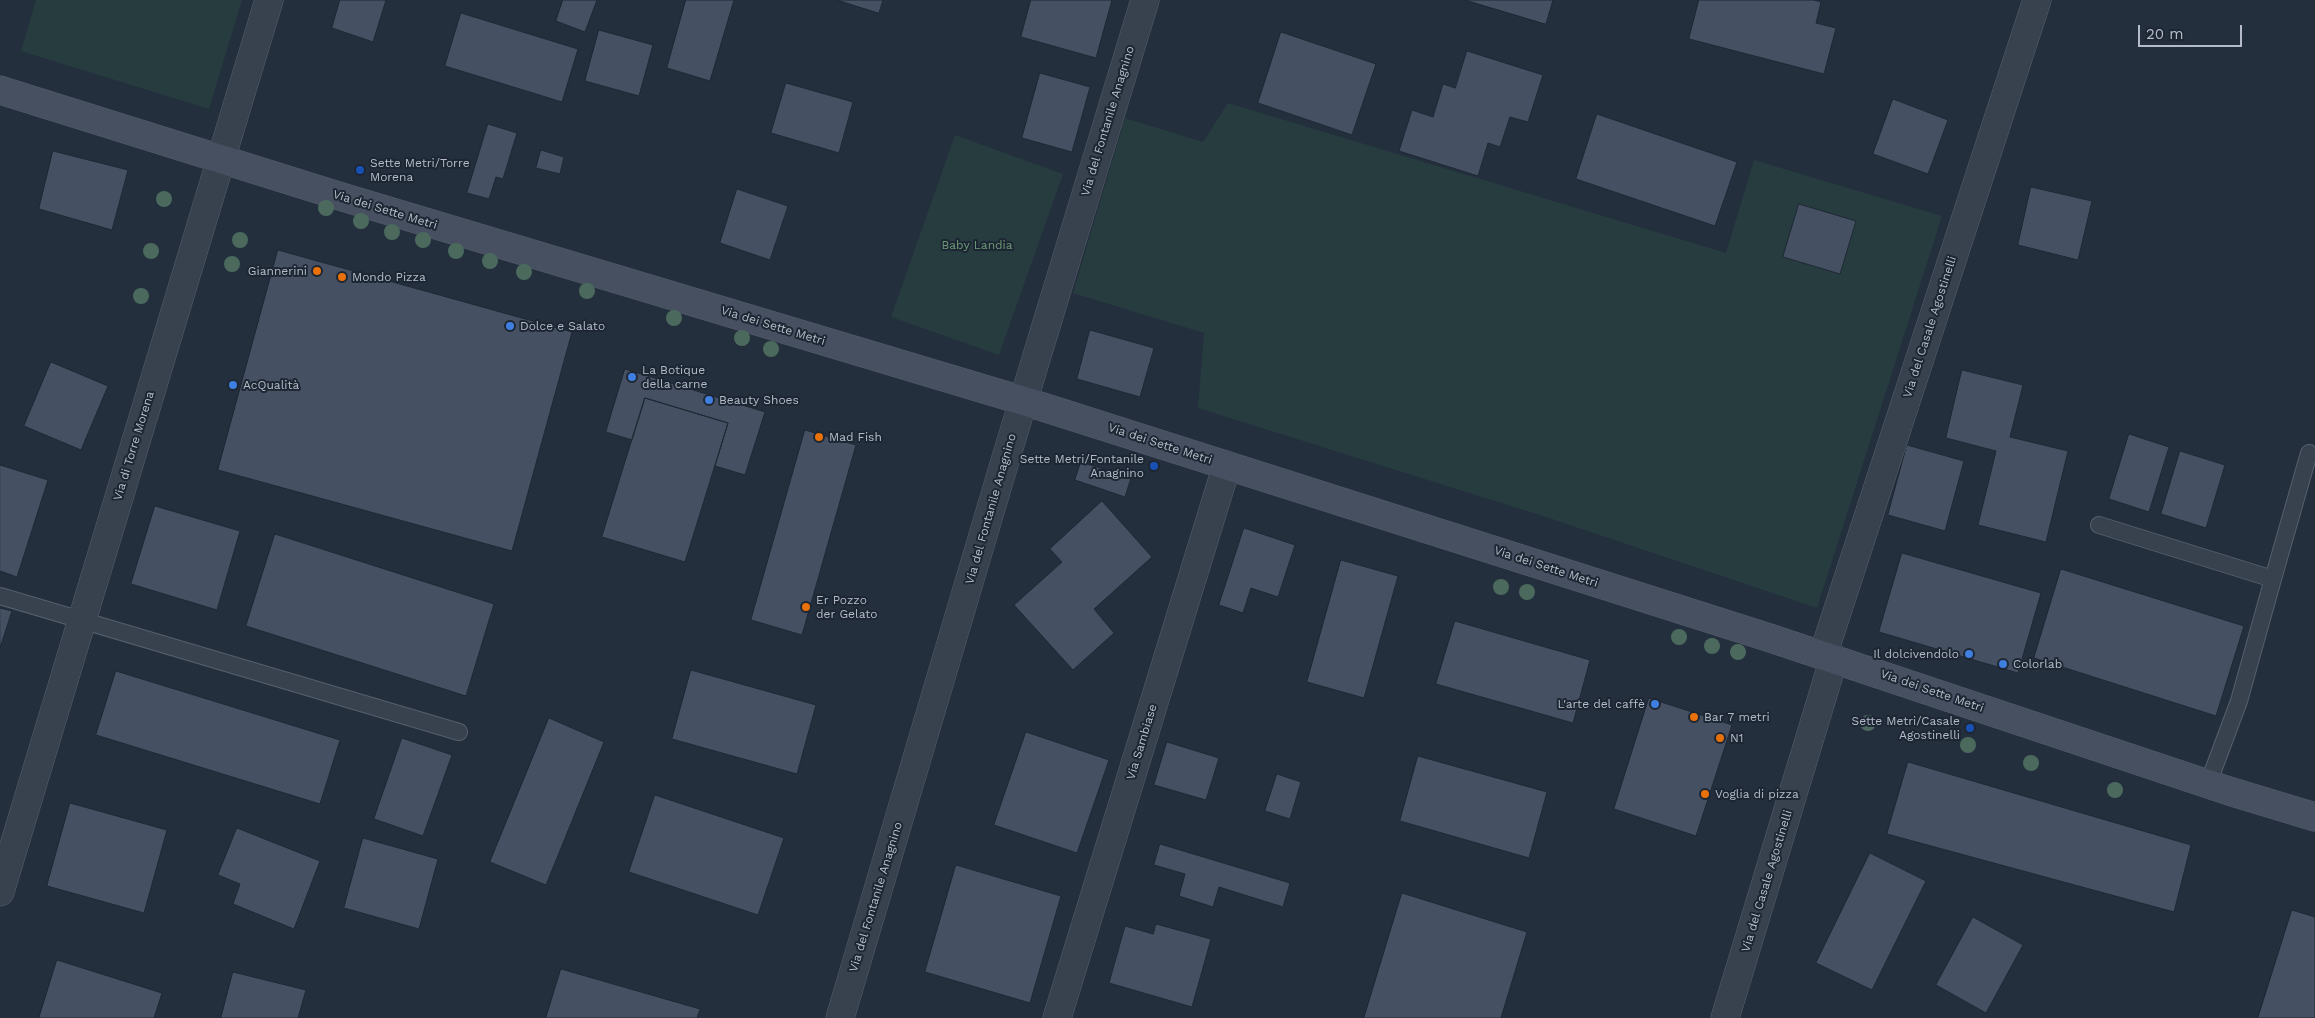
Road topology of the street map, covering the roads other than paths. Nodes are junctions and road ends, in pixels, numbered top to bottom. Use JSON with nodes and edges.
{"nodes":[{"id":1,"x":269,"y":0,"type":"edge"},
{"id":2,"x":1145,"y":0,"type":"edge"},
{"id":3,"x":2037,"y":0,"type":"edge"},
{"id":4,"x":0,"y":90,"type":"edge"},
{"id":5,"x":220,"y":158,"type":"junction"},
{"id":6,"x":1024,"y":401,"type":"junction"},
{"id":7,"x":2309,"y":453,"type":"dead end"},
{"id":8,"x":1227,"y":465,"type":"junction"},
{"id":9,"x":2099,"y":525,"type":"dead end"},
{"id":10,"x":2273,"y":579,"type":"junction"},
{"id":11,"x":0,"y":596,"type":"edge"},
{"id":12,"x":82,"y":620,"type":"junction"},
{"id":13,"x":1828,"y":656,"type":"junction"},
{"id":14,"x":459,"y":732,"type":"dead end"},
{"id":15,"x":2208,"y":784,"type":"junction"},
{"id":16,"x":2315,"y":817,"type":"edge"},
{"id":17,"x":0,"y":892,"type":"edge"},
{"id":18,"x":840,"y":1018,"type":"edge"},
{"id":19,"x":1057,"y":1018,"type":"edge"},
{"id":20,"x":1725,"y":1018,"type":"edge"}],
"edges":[{"from":1,"to":5,"type":"street","name":"Via di Torre Morena"},
{"from":2,"to":6,"type":"street","name":"Via del Fontanile Anagnino"},
{"from":3,"to":13,"type":"street","name":"Via del Casale Agostinelli"},
{"from":4,"to":5,"type":"street","name":"Via dei Sette Metri"},
{"from":5,"to":6,"type":"street","name":"Via dei Sette Metri"},
{"from":5,"to":12,"type":"street","name":"Via di Torre Morena"},
{"from":6,"to":8,"type":"street","name":"Via dei Sette Metri"},
{"from":6,"to":18,"type":"street","name":"Via del Fontanile Anagnino"},
{"from":7,"to":10,"type":"lane"},
{"from":8,"to":13,"type":"street","name":"Via dei Sette Metri"},
{"from":8,"to":19,"type":"street","name":"Via Sambiase"},
{"from":9,"to":10,"type":"lane"},
{"from":10,"to":15,"type":"lane"},
{"from":11,"to":12,"type":"lane"},
{"from":12,"to":14,"type":"lane"},
{"from":12,"to":17,"type":"street","name":"Via di Torre Morena"},
{"from":13,"to":15,"type":"street","name":"Via dei Sette Metri"},
{"from":13,"to":20,"type":"street","name":"Via del Casale Agostinelli"},
{"from":15,"to":16,"type":"street","name":"Via dei Sette Metri"}]}
